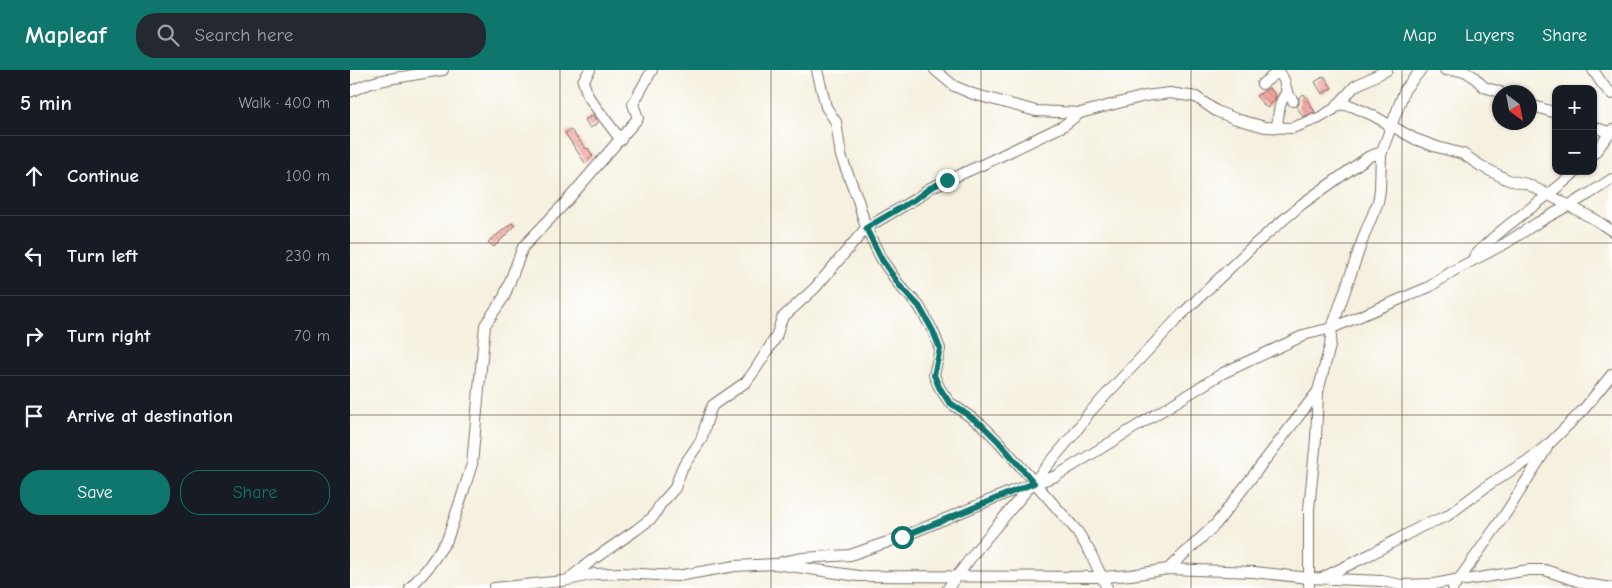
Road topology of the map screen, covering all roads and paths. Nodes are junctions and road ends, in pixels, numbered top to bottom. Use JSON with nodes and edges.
{"nodes":[{"id":1,"x":443,"y":70,"type":"edge"},
{"id":2,"x":590,"y":70,"type":"edge"},
{"id":3,"x":652,"y":70,"type":"edge"},
{"id":4,"x":817,"y":70,"type":"edge"},
{"id":5,"x":936,"y":70,"type":"edge"},
{"id":6,"x":1283,"y":70,"type":"edge"},
{"id":7,"x":1388,"y":70,"type":"edge"},
{"id":8,"x":1421,"y":70,"type":"edge"},
{"id":9,"x":1445,"y":70,"type":"edge"},
{"id":10,"x":1593,"y":70,"type":"edge"},
{"id":11,"x":394,"y":74,"type":"edge"},
{"id":12,"x":1262,"y":84,"type":"dead end"},
{"id":13,"x":1286,"y":89,"type":"junction"},
{"id":14,"x":1492,"y":90,"type":"edge"},
{"id":15,"x":350,"y":92,"type":"edge"},
{"id":16,"x":1612,"y":94,"type":"edge"},
{"id":17,"x":1293,"y":101,"type":"dead end"},
{"id":18,"x":1338,"y":104,"type":"junction"},
{"id":19,"x":1537,"y":106,"type":"edge"},
{"id":20,"x":1552,"y":112,"type":"edge"},
{"id":21,"x":1080,"y":113,"type":"junction"},
{"id":22,"x":1392,"y":127,"type":"junction"},
{"id":23,"x":1277,"y":128,"type":"junction"},
{"id":24,"x":1597,"y":128,"type":"edge"},
{"id":25,"x":1611,"y":132,"type":"edge"},
{"id":26,"x":621,"y":140,"type":"junction"},
{"id":27,"x":1597,"y":150,"type":"edge"},
{"id":28,"x":1382,"y":152,"type":"junction"},
{"id":29,"x":1572,"y":175,"type":"edge"},
{"id":30,"x":1612,"y":179,"type":"edge"},
{"id":31,"x":1549,"y":195,"type":"junction"},
{"id":32,"x":1568,"y":205,"type":"junction"},
{"id":33,"x":866,"y":228,"type":"junction"},
{"id":34,"x":1612,"y":231,"type":"edge"},
{"id":35,"x":1468,"y":263,"type":"junction"},
{"id":36,"x":1332,"y":328,"type":"junction"},
{"id":37,"x":1612,"y":374,"type":"edge"},
{"id":38,"x":1318,"y":391,"type":"junction"},
{"id":39,"x":1550,"y":443,"type":"junction"},
{"id":40,"x":1034,"y":483,"type":"junction"},
{"id":41,"x":776,"y":564,"type":"junction"},
{"id":42,"x":1168,"y":569,"type":"junction"},
{"id":43,"x":956,"y":575,"type":"junction"},
{"id":44,"x":1102,"y":576,"type":"junction"},
{"id":45,"x":569,"y":579,"type":"junction"},
{"id":46,"x":1320,"y":579,"type":"junction"},
{"id":47,"x":1460,"y":579,"type":"junction"},
{"id":48,"x":1307,"y":584,"type":"edge"},
{"id":49,"x":410,"y":588,"type":"edge"},
{"id":50,"x":494,"y":588,"type":"edge"},
{"id":51,"x":948,"y":588,"type":"edge"},
{"id":52,"x":1107,"y":588,"type":"edge"},
{"id":53,"x":1453,"y":588,"type":"edge"},
{"id":54,"x":1612,"y":588,"type":"edge"}],
"edges":[{"from":1,"to":11,"type":"street"},
{"from":2,"to":26,"type":"street"},
{"from":3,"to":26,"type":"street"},
{"from":4,"to":33,"type":"street"},
{"from":5,"to":21,"type":"street"},
{"from":6,"to":13,"type":"street"},
{"from":7,"to":18,"type":"street"},
{"from":8,"to":22,"type":"street"},
{"from":9,"to":14,"type":"street"},
{"from":10,"to":16,"type":"street"},
{"from":11,"to":15,"type":"street"},
{"from":12,"to":13,"type":"street"},
{"from":13,"to":17,"type":"street"},
{"from":13,"to":23,"type":"street"},
{"from":18,"to":22,"type":"street"},
{"from":18,"to":23,"type":"street"},
{"from":19,"to":20,"type":"street"},
{"from":21,"to":23,"type":"street"},
{"from":21,"to":33,"type":"street"},
{"from":22,"to":28,"type":"street"},
{"from":22,"to":31,"type":"street"},
{"from":24,"to":25,"type":"street"},
{"from":25,"to":27,"type":"street"},
{"from":26,"to":49,"type":"street"},
{"from":28,"to":36,"type":"street"},
{"from":28,"to":40,"type":"street"},
{"from":29,"to":31,"type":"street"},
{"from":30,"to":32,"type":"street"},
{"from":31,"to":32,"type":"street"},
{"from":31,"to":35,"type":"street"},
{"from":32,"to":34,"type":"street"},
{"from":32,"to":35,"type":"street"},
{"from":33,"to":40,"type":"street"},
{"from":33,"to":45,"type":"street"},
{"from":35,"to":36,"type":"street"},
{"from":36,"to":38,"type":"street"},
{"from":36,"to":40,"type":"street"},
{"from":37,"to":39,"type":"street"},
{"from":38,"to":42,"type":"street"},
{"from":38,"to":48,"type":"street"},
{"from":39,"to":46,"type":"street"},
{"from":39,"to":47,"type":"street"},
{"from":40,"to":41,"type":"street"},
{"from":40,"to":43,"type":"street"},
{"from":40,"to":44,"type":"street"},
{"from":41,"to":43,"type":"street"},
{"from":41,"to":45,"type":"street"},
{"from":42,"to":44,"type":"street"},
{"from":42,"to":48,"type":"street"},
{"from":43,"to":44,"type":"street"},
{"from":43,"to":51,"type":"street"},
{"from":44,"to":52,"type":"street"},
{"from":45,"to":50,"type":"street"},
{"from":46,"to":47,"type":"street"},
{"from":46,"to":48,"type":"street"},
{"from":47,"to":53,"type":"street"},
{"from":47,"to":54,"type":"street"}]}
